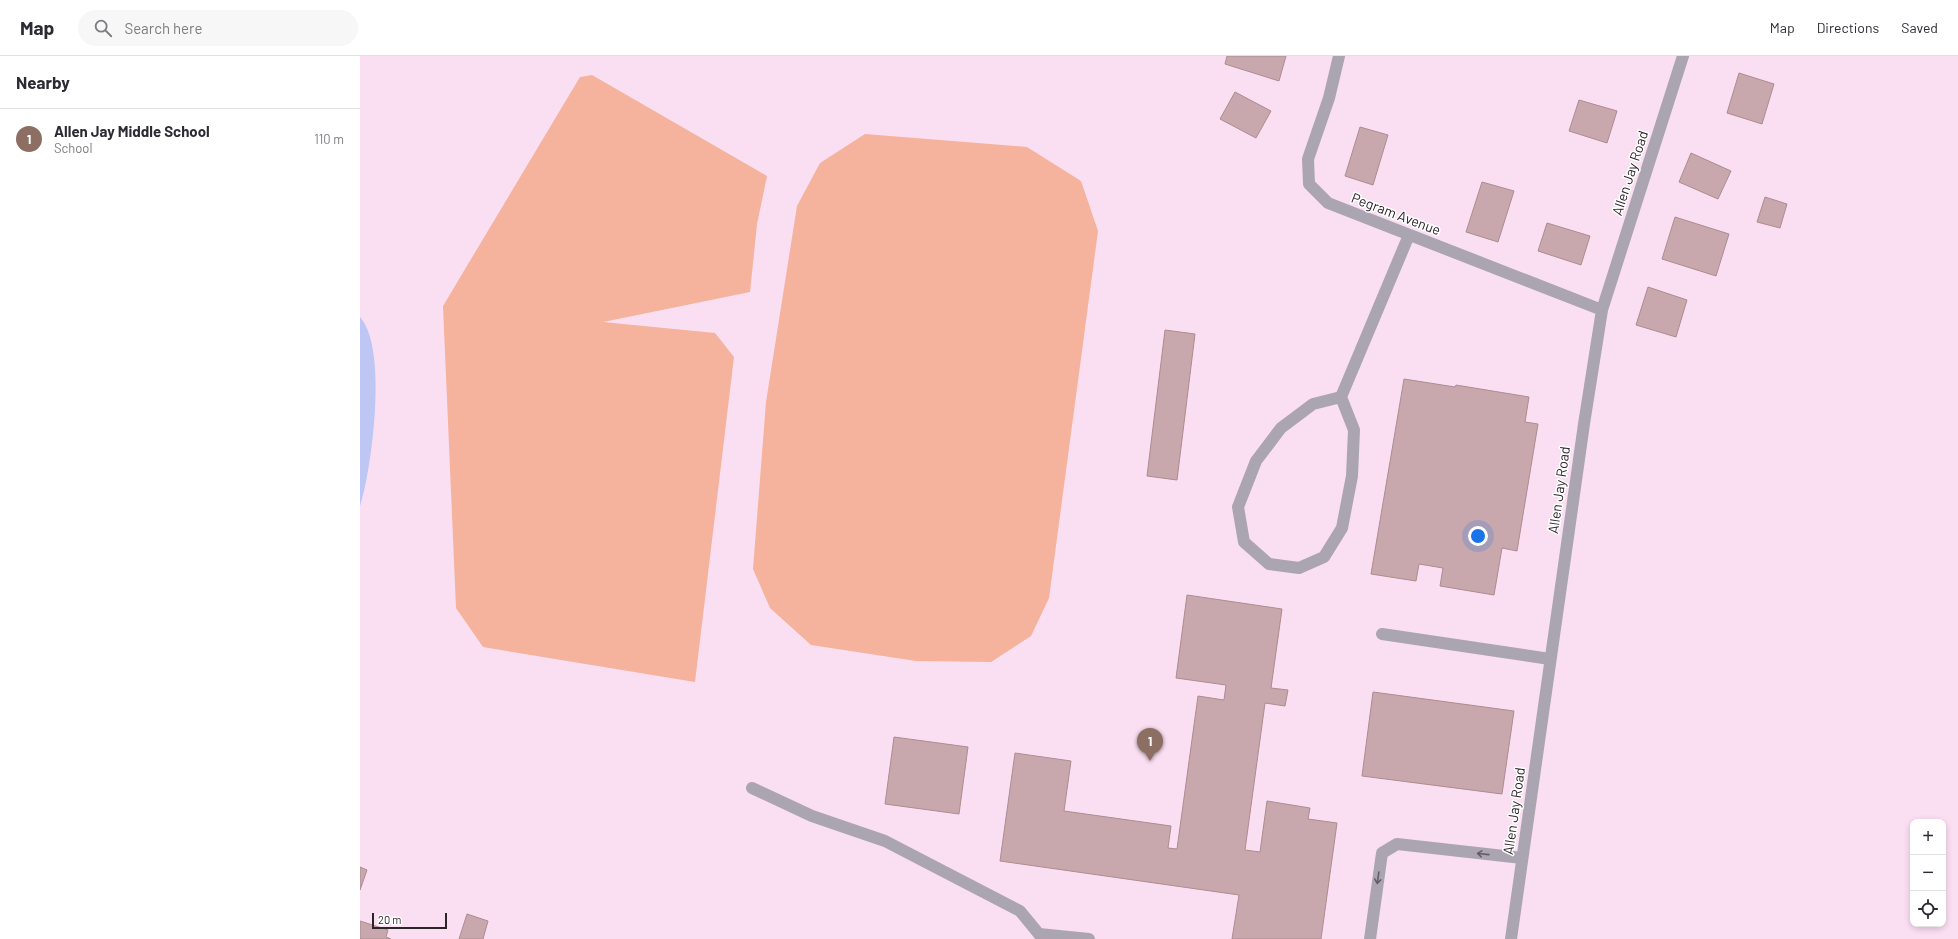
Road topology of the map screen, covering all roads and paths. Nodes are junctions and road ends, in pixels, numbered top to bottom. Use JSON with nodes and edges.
{"nodes":[{"id":1,"x":1339,"y":56,"type":"edge"},
{"id":2,"x":1683,"y":56,"type":"edge"},
{"id":3,"x":1409,"y":235,"type":"junction"},
{"id":4,"x":1602,"y":310,"type":"junction"},
{"id":5,"x":1342,"y":397,"type":"junction"},
{"id":6,"x":1382,"y":634,"type":"dead end"},
{"id":7,"x":1550,"y":659,"type":"junction"},
{"id":8,"x":752,"y":788,"type":"dead end"},
{"id":9,"x":1522,"y":858,"type":"junction"},
{"id":10,"x":1041,"y":936,"type":"edge"},
{"id":11,"x":1089,"y":939,"type":"edge"},
{"id":12,"x":1370,"y":939,"type":"edge"},
{"id":13,"x":1511,"y":939,"type":"edge"}],
"edges":[{"from":1,"to":3,"type":"street","name":"Pegram Avenue"},
{"from":2,"to":4,"type":"street","name":"Allen Jay Road"},
{"from":3,"to":4,"type":"street","name":"Pegram Avenue"},
{"from":3,"to":5,"type":"street"},
{"from":4,"to":7,"type":"street","name":"Allen Jay Road"},
{"from":5,"to":5,"type":"street"},
{"from":6,"to":7,"type":"street"},
{"from":7,"to":9,"type":"street","name":"Allen Jay Road"},
{"from":8,"to":10,"type":"street"},
{"from":9,"to":12,"type":"street","one_way":true},
{"from":9,"to":13,"type":"street","name":"Allen Jay Road"},
{"from":10,"to":11,"type":"street"}]}
